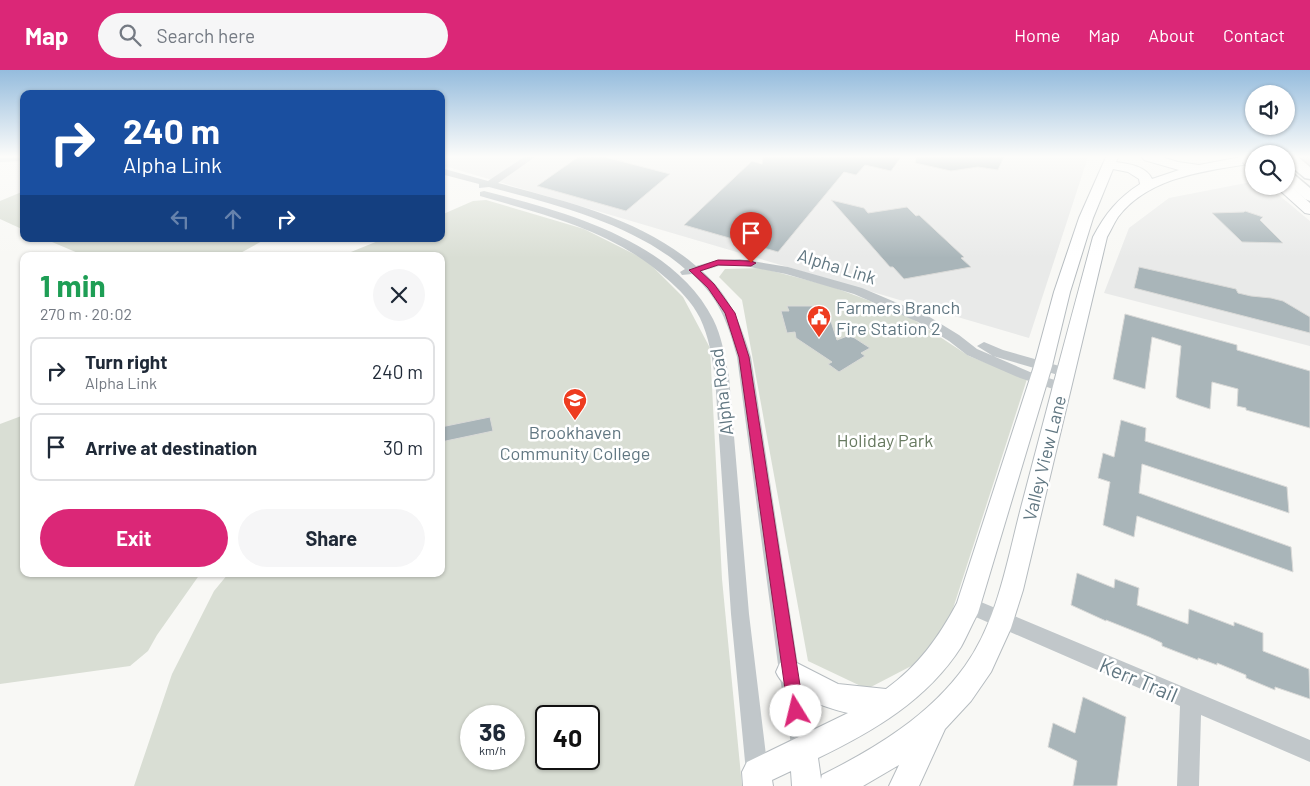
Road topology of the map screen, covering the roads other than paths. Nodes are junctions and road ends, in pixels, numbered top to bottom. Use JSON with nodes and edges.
{"nodes":[{"id":1,"x":492,"y":190,"type":"edge"},
{"id":2,"x":497,"y":190,"type":"edge"},
{"id":3,"x":1098,"y":190,"type":"edge"},
{"id":4,"x":1139,"y":190,"type":"edge"},
{"id":5,"x":1292,"y":195,"type":"edge"},
{"id":6,"x":1310,"y":210,"type":"edge"},
{"id":7,"x":1083,"y":226,"type":"junction"},
{"id":8,"x":1102,"y":231,"type":"junction"},
{"id":9,"x":694,"y":270,"type":"junction"},
{"id":10,"x":673,"y":277,"type":"junction"},
{"id":11,"x":1041,"y":373,"type":"junction"},
{"id":12,"x":1064,"y":380,"type":"junction"},
{"id":13,"x":970,"y":605,"type":"junction"},
{"id":14,"x":1002,"y":620,"type":"junction"},
{"id":15,"x":789,"y":672,"type":"junction"},
{"id":16,"x":1191,"y":701,"type":"junction"},
{"id":17,"x":892,"y":702,"type":"junction"},
{"id":18,"x":939,"y":714,"type":"junction"},
{"id":19,"x":802,"y":750,"type":"junction"},
{"id":20,"x":1310,"y":751,"type":"edge"},
{"id":21,"x":757,"y":779,"type":"edge"},
{"id":22,"x":807,"y":786,"type":"edge"},
{"id":23,"x":833,"y":786,"type":"edge"},
{"id":24,"x":904,"y":786,"type":"edge"},
{"id":25,"x":1188,"y":786,"type":"edge"}],
"edges":[{"from":1,"to":10,"type":"street","name":"Alpha Road"},
{"from":2,"to":9,"type":"street","name":"Alpha Road"},
{"from":3,"to":7,"type":"main road","name":"Valley View Lane"},
{"from":4,"to":8,"type":"main road","name":"Valley View Lane"},
{"from":5,"to":6,"type":"main road"},
{"from":7,"to":8,"type":"main road"},
{"from":7,"to":11,"type":"main road","name":"Valley View Lane"},
{"from":8,"to":12,"type":"main road","name":"Valley View Lane"},
{"from":9,"to":10,"type":"street","name":"Alpha Link"},
{"from":9,"to":11,"type":"street","name":"Alpha Link"},
{"from":9,"to":15,"type":"street","name":"Alpha Road"},
{"from":10,"to":21,"type":"street","name":"Alpha Road"},
{"from":11,"to":12,"type":"street","name":"Alpha Link"},
{"from":11,"to":13,"type":"main road","name":"Valley View Lane"},
{"from":12,"to":14,"type":"main road","name":"Valley View Lane"},
{"from":13,"to":14,"type":"street","name":"Kerr Trail"},
{"from":13,"to":17,"type":"main road","name":"Valley View Lane"},
{"from":14,"to":16,"type":"street","name":"Kerr Trail"},
{"from":14,"to":18,"type":"main road","name":"Valley View Lane"},
{"from":15,"to":17,"type":"main road"},
{"from":15,"to":19,"type":"street","name":"Alpha Road"},
{"from":16,"to":20,"type":"street","name":"Kerr Trail"},
{"from":16,"to":25,"type":"street"},
{"from":17,"to":19,"type":"main road","name":"Valley View Lane"},
{"from":18,"to":23,"type":"main road","name":"Valley View Lane"},
{"from":18,"to":24,"type":"main road"},
{"from":19,"to":21,"type":"main road","name":"Valley View Lane"},
{"from":19,"to":22,"type":"main road"}]}
